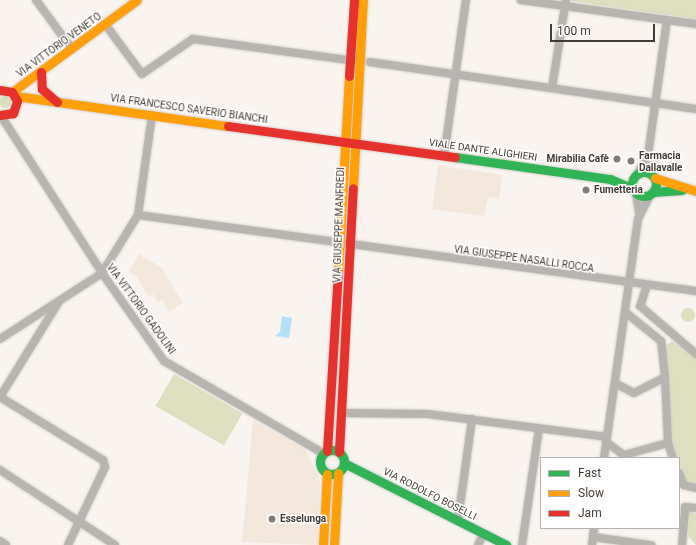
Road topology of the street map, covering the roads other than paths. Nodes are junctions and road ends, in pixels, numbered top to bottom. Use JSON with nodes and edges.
{"nodes":[{"id":1,"x":36,"y":0,"type":"edge"},
{"id":2,"x":137,"y":0,"type":"edge"},
{"id":3,"x":354,"y":0,"type":"edge"},
{"id":4,"x":363,"y":0,"type":"edge"},
{"id":5,"x":466,"y":0,"type":"edge"},
{"id":6,"x":521,"y":0,"type":"edge"},
{"id":7,"x":565,"y":3,"type":"edge"},
{"id":8,"x":667,"y":20,"type":"junction"},
{"id":9,"x":105,"y":24,"type":"junction"},
{"id":10,"x":696,"y":24,"type":"edge"},
{"id":11,"x":72,"y":49,"type":"junction"},
{"id":12,"x":355,"y":60,"type":"junction"},
{"id":13,"x":370,"y":62,"type":"dead end"},
{"id":14,"x":41,"y":72,"type":"junction"},
{"id":15,"x":455,"y":74,"type":"junction"},
{"id":16,"x":552,"y":88,"type":"junction"},
{"id":17,"x":1,"y":89,"type":"edge"},
{"id":18,"x":14,"y":94,"type":"junction"},
{"id":19,"x":31,"y":101,"type":"junction"},
{"id":20,"x":57,"y":102,"type":"junction"},
{"id":21,"x":656,"y":104,"type":"junction"},
{"id":22,"x":16,"y":110,"type":"junction"},
{"id":23,"x":696,"y":110,"type":"edge"},
{"id":24,"x":152,"y":115,"type":"junction"},
{"id":25,"x":1,"y":116,"type":"edge"},
{"id":26,"x":349,"y":142,"type":"junction"},
{"id":27,"x":648,"y":155,"type":"junction"},
{"id":28,"x":444,"y":156,"type":"junction"},
{"id":29,"x":636,"y":174,"type":"junction"},
{"id":30,"x":653,"y":176,"type":"junction"},
{"id":31,"x":610,"y":179,"type":"junction"},
{"id":32,"x":635,"y":191,"type":"junction"},
{"id":33,"x":695,"y":191,"type":"edge"},
{"id":34,"x":651,"y":193,"type":"junction"},
{"id":35,"x":639,"y":213,"type":"junction"},
{"id":36,"x":138,"y":215,"type":"junction"},
{"id":37,"x":340,"y":242,"type":"junction"},
{"id":38,"x":350,"y":243,"type":"junction"},
{"id":39,"x":102,"y":273,"type":"junction"},
{"id":40,"x":629,"y":283,"type":"junction"},
{"id":41,"x":647,"y":285,"type":"junction"},
{"id":42,"x":696,"y":291,"type":"edge"},
{"id":43,"x":59,"y":300,"type":"junction"},
{"id":44,"x":625,"y":312,"type":"junction"},
{"id":45,"x":670,"y":332,"type":"junction"},
{"id":46,"x":0,"y":339,"type":"edge"},
{"id":47,"x":661,"y":342,"type":"junction"},
{"id":48,"x":696,"y":354,"type":"edge"},
{"id":49,"x":665,"y":377,"type":"junction"},
{"id":50,"x":615,"y":383,"type":"junction"},
{"id":51,"x":0,"y":397,"type":"edge"},
{"id":52,"x":341,"y":413,"type":"junction"},
{"id":53,"x":472,"y":419,"type":"junction"},
{"id":54,"x":539,"y":428,"type":"junction"},
{"id":55,"x":607,"y":440,"type":"junction"},
{"id":56,"x":668,"y":443,"type":"junction"},
{"id":57,"x":325,"y":452,"type":"junction"},
{"id":58,"x":339,"y":452,"type":"junction"},
{"id":59,"x":604,"y":457,"type":"edge"},
{"id":60,"x":623,"y":457,"type":"edge"},
{"id":61,"x":673,"y":457,"type":"edge"},
{"id":62,"x":344,"y":463,"type":"junction"},
{"id":63,"x":0,"y":470,"type":"edge"},
{"id":64,"x":338,"y":473,"type":"junction"},
{"id":65,"x":327,"y":474,"type":"junction"},
{"id":66,"x":680,"y":475,"type":"edge"},
{"id":67,"x":696,"y":488,"type":"edge"},
{"id":68,"x":696,"y":508,"type":"edge"},
{"id":69,"x":458,"y":520,"type":"junction"},
{"id":70,"x":80,"y":522,"type":"junction"},
{"id":71,"x":594,"y":529,"type":"edge"},
{"id":72,"x":484,"y":533,"type":"junction"},
{"id":73,"x":0,"y":541,"type":"edge"},
{"id":74,"x":592,"y":541,"type":"edge"},
{"id":75,"x":6,"y":545,"type":"edge"},
{"id":76,"x":68,"y":545,"type":"edge"},
{"id":77,"x":115,"y":545,"type":"edge"},
{"id":78,"x":323,"y":545,"type":"edge"},
{"id":79,"x":334,"y":545,"type":"edge"},
{"id":80,"x":478,"y":545,"type":"edge"},
{"id":81,"x":506,"y":545,"type":"edge"},
{"id":82,"x":522,"y":545,"type":"edge"},
{"id":83,"x":651,"y":545,"type":"edge"},
{"id":84,"x":682,"y":545,"type":"edge"}],
"edges":[{"from":1,"to":11,"type":"street"},
{"from":2,"to":9,"type":"main road","name":"VIA VITTORIO VENETO"},
{"from":3,"to":12,"type":"main road","name":"VIA GIUSEPPE MANFREDI"},
{"from":4,"to":12,"type":"main road","name":"VIA GIUSEPPE MANFREDI"},
{"from":5,"to":15,"type":"street"},
{"from":6,"to":7,"type":"street"},
{"from":7,"to":8,"type":"street"},
{"from":7,"to":16,"type":"street"},
{"from":8,"to":10,"type":"street"},
{"from":8,"to":21,"type":"street"},
{"from":9,"to":11,"type":"main road","name":"VIA VITTORIO VENETO"},
{"from":9,"to":12,"type":"street"},
{"from":11,"to":14,"type":"main road","name":"VIA VITTORIO VENETO"},
{"from":12,"to":26,"type":"main road","name":"VIA GIUSEPPE MANFREDI"},
{"from":13,"to":15,"type":"street"},
{"from":14,"to":18,"type":"main road","name":"VIA VITTORIO VENETO"},
{"from":14,"to":20,"type":"main road"},
{"from":15,"to":16,"type":"street"},
{"from":15,"to":28,"type":"street"},
{"from":16,"to":21,"type":"street"},
{"from":17,"to":18,"type":"main road","name":"VIA FRANCESCO SAVERIO BIANCHI"},
{"from":18,"to":19,"type":"main road","name":"VIA FRANCESCO SAVERIO BIANCHI"},
{"from":18,"to":22,"type":"main road"},
{"from":19,"to":20,"type":"main road","name":"VIA FRANCESCO SAVERIO BIANCHI"},
{"from":19,"to":22,"type":"main road"},
{"from":20,"to":24,"type":"main road","name":"VIA FRANCESCO SAVERIO BIANCHI"},
{"from":21,"to":23,"type":"street"},
{"from":21,"to":27,"type":"street"},
{"from":22,"to":25,"type":"main road"},
{"from":24,"to":26,"type":"main road","name":"VIA FRANCESCO SAVERIO BIANCHI"},
{"from":24,"to":36,"type":"street"},
{"from":25,"to":39,"type":"street","name":"VIA VITTORIO GADOLINI"},
{"from":26,"to":28,"type":"main road","name":"VIALE DANTE ALIGHIERI"},
{"from":26,"to":37,"type":"main road","name":"VIA GIUSEPPE MANFREDI"},
{"from":26,"to":38,"type":"main road","name":"VIA GIUSEPPE MANFREDI"},
{"from":27,"to":29,"type":"street"},
{"from":27,"to":30,"type":"street"},
{"from":28,"to":31,"type":"main road","name":"VIALE DANTE ALIGHIERI"},
{"from":29,"to":30,"type":"main road","name":"VIALE DANTE ALIGHIERI"},
{"from":29,"to":31,"type":"main road","name":"VIALE DANTE ALIGHIERI"},
{"from":29,"to":32,"type":"main road"},
{"from":30,"to":33,"type":"main road"},
{"from":30,"to":34,"type":"main road"},
{"from":31,"to":32,"type":"main road","name":"VIALE DANTE ALIGHIERI"},
{"from":32,"to":34,"type":"main road","name":"VIALE DANTE ALIGHIERI"},
{"from":32,"to":35,"type":"street"},
{"from":33,"to":34,"type":"main road"},
{"from":34,"to":35,"type":"street"},
{"from":35,"to":40,"type":"street"},
{"from":36,"to":37,"type":"street","name":"VIA GIUSEPPE NASALLI ROCCA"},
{"from":36,"to":39,"type":"street"},
{"from":37,"to":38,"type":"street","name":"VIA GIUSEPPE NASALLI ROCCA"},
{"from":37,"to":57,"type":"main road","name":"VIA GIUSEPPE MANFREDI"},
{"from":38,"to":40,"type":"street","name":"VIA GIUSEPPE NASALLI ROCCA"},
{"from":38,"to":52,"type":"main road","name":"VIA GIUSEPPE MANFREDI"},
{"from":39,"to":43,"type":"street"},
{"from":39,"to":57,"type":"street","name":"VIA VITTORIO GADOLINI"},
{"from":40,"to":41,"type":"street","name":"VIA GIUSEPPE NASALLI ROCCA"},
{"from":40,"to":44,"type":"street"},
{"from":41,"to":42,"type":"street","name":"VIA GIUSEPPE NASALLI ROCCA"},
{"from":41,"to":45,"type":"street"},
{"from":43,"to":46,"type":"street"},
{"from":43,"to":51,"type":"street"},
{"from":44,"to":47,"type":"street"},
{"from":44,"to":50,"type":"street"},
{"from":45,"to":47,"type":"street"},
{"from":45,"to":48,"type":"street"},
{"from":47,"to":49,"type":"street"},
{"from":49,"to":50,"type":"street"},
{"from":49,"to":56,"type":"street"},
{"from":50,"to":55,"type":"street"},
{"from":51,"to":70,"type":"street"},
{"from":52,"to":53,"type":"street"},
{"from":52,"to":58,"type":"main road","name":"VIA GIUSEPPE MANFREDI"},
{"from":53,"to":54,"type":"street"},
{"from":53,"to":69,"type":"street"},
{"from":54,"to":55,"type":"street"},
{"from":54,"to":82,"type":"street"},
{"from":55,"to":59,"type":"street"},
{"from":55,"to":60,"type":"street"},
{"from":56,"to":60,"type":"street"},
{"from":56,"to":61,"type":"street"},
{"from":57,"to":58,"type":"main road"},
{"from":57,"to":65,"type":"main road"},
{"from":58,"to":62,"type":"main road"},
{"from":62,"to":64,"type":"main road"},
{"from":62,"to":69,"type":"main road","name":"VIA RODOLFO BOSELLI"},
{"from":63,"to":70,"type":"street"},
{"from":64,"to":65,"type":"main road"},
{"from":64,"to":79,"type":"main road"},
{"from":65,"to":78,"type":"main road"},
{"from":66,"to":67,"type":"street"},
{"from":68,"to":84,"type":"street"},
{"from":69,"to":72,"type":"main road","name":"VIA RODOLFO BOSELLI"},
{"from":70,"to":76,"type":"street"},
{"from":70,"to":77,"type":"street"},
{"from":71,"to":74,"type":"street"},
{"from":72,"to":80,"type":"street"},
{"from":72,"to":81,"type":"main road","name":"VIA RODOLFO BOSELLI"},
{"from":73,"to":75,"type":"street"},
{"from":74,"to":83,"type":"street"}]}
